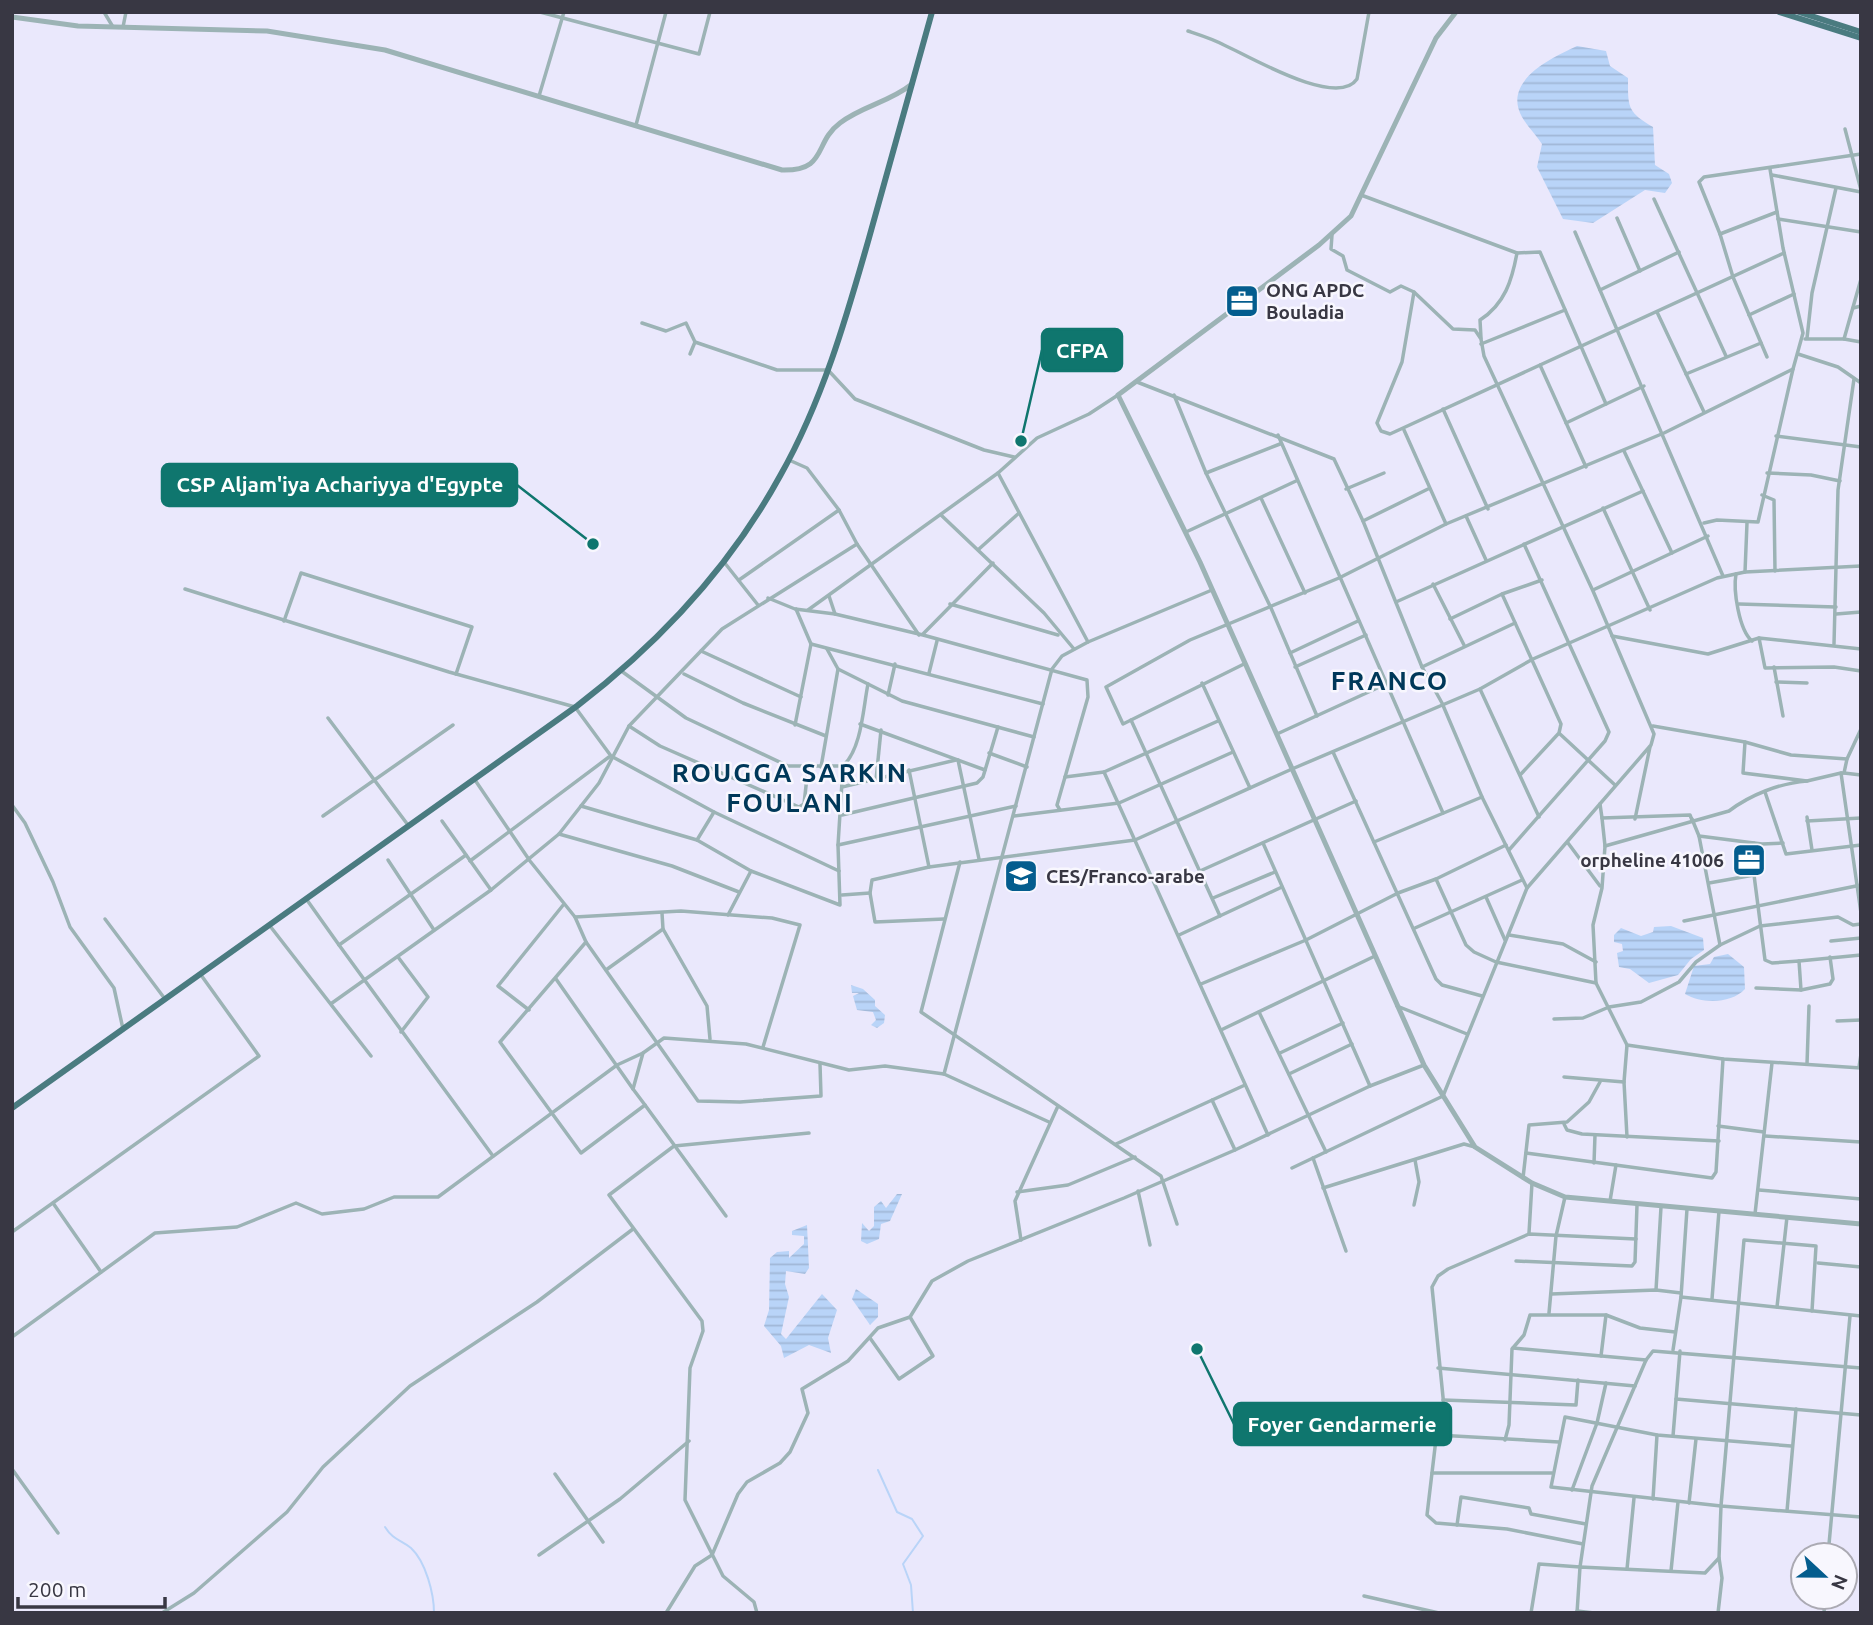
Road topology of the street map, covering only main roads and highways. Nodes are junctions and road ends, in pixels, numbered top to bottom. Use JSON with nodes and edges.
{"nodes":[{"id":1,"x":932,"y":12,"type":"edge"},
{"id":2,"x":1779,"y":12,"type":"edge"},
{"id":3,"x":1799,"y":12,"type":"edge"},
{"id":4,"x":1861,"y":32,"type":"edge"},
{"id":5,"x":1861,"y":38,"type":"edge"},
{"id":6,"x":12,"y":1108,"type":"edge"}],
"edges":[{"from":1,"to":6,"type":"highway"},
{"from":2,"to":5,"type":"highway"},
{"from":3,"to":4,"type":"highway"}]}
